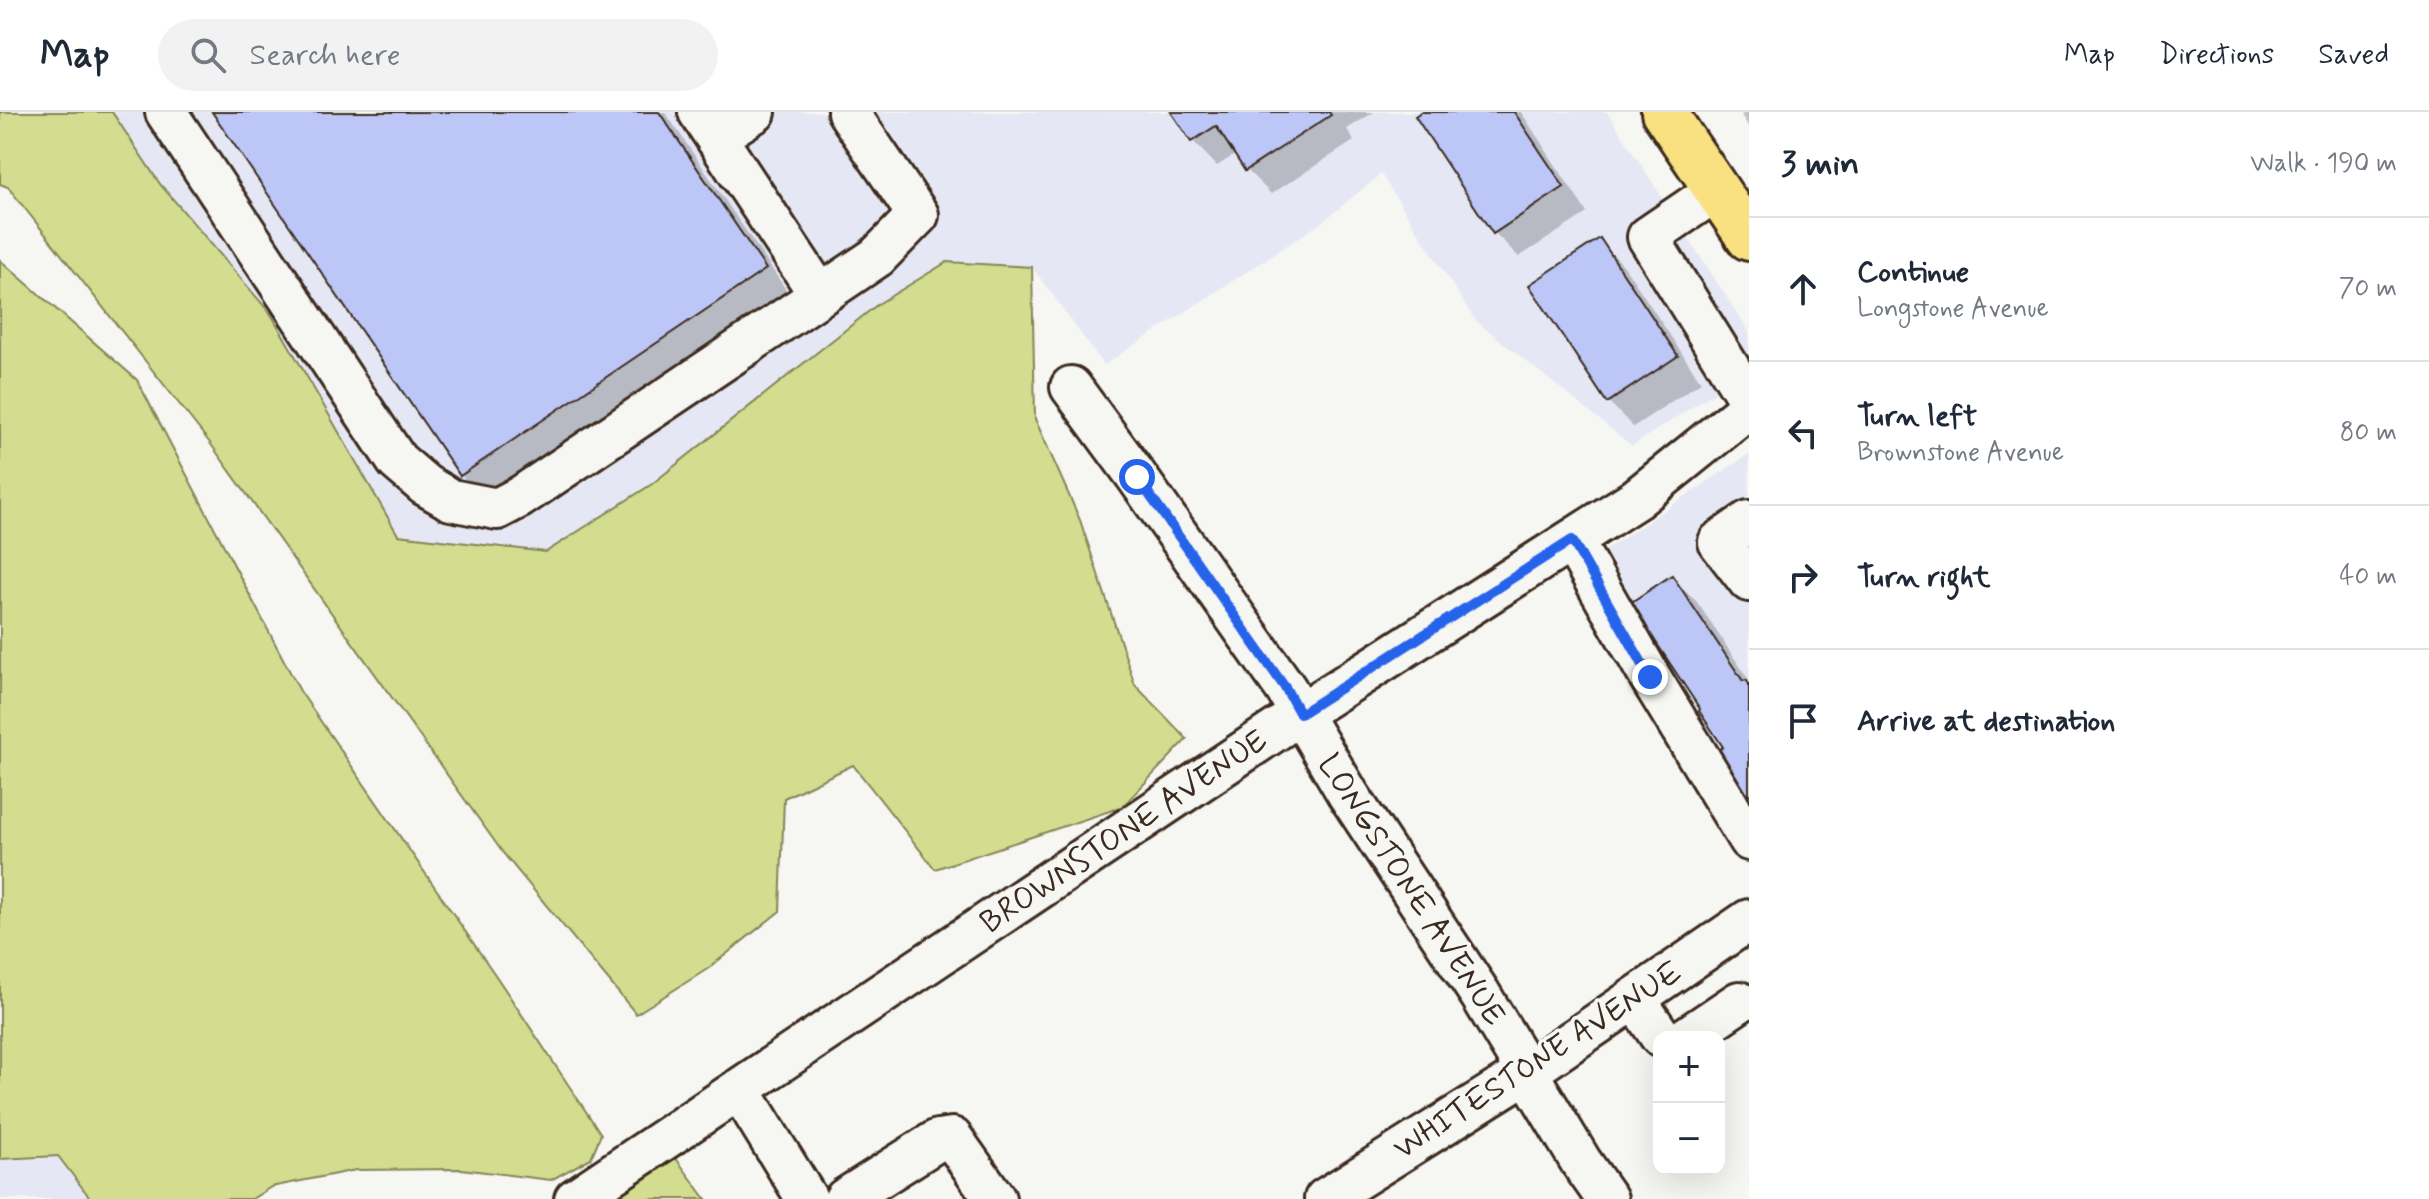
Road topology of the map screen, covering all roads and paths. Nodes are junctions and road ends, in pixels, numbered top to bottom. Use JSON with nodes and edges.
{"nodes":[{"id":1,"x":166,"y":112,"type":"edge"},
{"id":2,"x":755,"y":112,"type":"edge"},
{"id":3,"x":848,"y":112,"type":"edge"},
{"id":4,"x":1671,"y":114,"type":"edge"},
{"id":5,"x":708,"y":125,"type":"edge"},
{"id":6,"x":1717,"y":190,"type":"junction"},
{"id":7,"x":1747,"y":230,"type":"edge"},
{"id":8,"x":820,"y":295,"type":"junction"},
{"id":9,"x":1071,"y":387,"type":"dead end"},
{"id":10,"x":1749,"y":400,"type":"edge"},
{"id":11,"x":1749,"y":408,"type":"edge"},
{"id":12,"x":1749,"y":521,"type":"edge"},
{"id":13,"x":1572,"y":540,"type":"junction"},
{"id":14,"x":1749,"y":581,"type":"edge"},
{"id":15,"x":1300,"y":714,"type":"junction"},
{"id":16,"x":1749,"y":840,"type":"edge"},
{"id":17,"x":1749,"y":920,"type":"edge"},
{"id":18,"x":1635,"y":999,"type":"junction"},
{"id":19,"x":1739,"y":1002,"type":"dead end"},
{"id":20,"x":1657,"y":1031,"type":"edge"},
{"id":21,"x":1696,"y":1031,"type":"edge"},
{"id":22,"x":1527,"y":1072,"type":"junction"},
{"id":23,"x":739,"y":1089,"type":"junction"},
{"id":24,"x":575,"y":1199,"type":"edge"},
{"id":25,"x":807,"y":1199,"type":"edge"},
{"id":26,"x":845,"y":1199,"type":"edge"},
{"id":27,"x":995,"y":1199,"type":"edge"},
{"id":28,"x":1325,"y":1199,"type":"edge"},
{"id":29,"x":1607,"y":1199,"type":"edge"}],
"edges":[{"from":1,"to":8,"type":"street"},
{"from":2,"to":5,"type":"street"},
{"from":3,"to":8,"type":"street"},
{"from":4,"to":6,"type":"main road"},
{"from":5,"to":8,"type":"street"},
{"from":6,"to":7,"type":"main road"},
{"from":6,"to":10,"type":"street"},
{"from":9,"to":15,"type":"street","name":"LONGSTONE AVENUE"},
{"from":11,"to":13,"type":"street","name":"BROWNSTONE AVENUE"},
{"from":12,"to":14,"type":"street"},
{"from":13,"to":15,"type":"street","name":"BROWNSTONE AVENUE"},
{"from":13,"to":16,"type":"street"},
{"from":15,"to":22,"type":"street","name":"LONGSTONE AVENUE"},
{"from":15,"to":23,"type":"street","name":"BROWNSTONE AVENUE"},
{"from":17,"to":18,"type":"street","name":"WHITESTONE AVENUE"},
{"from":18,"to":20,"type":"street"},
{"from":18,"to":22,"type":"street","name":"WHITESTONE AVENUE"},
{"from":19,"to":21,"type":"street"},
{"from":22,"to":28,"type":"street","name":"WHITESTONE AVENUE"},
{"from":22,"to":29,"type":"street","name":"LONGSTONE AVENUE"},
{"from":23,"to":24,"type":"street","name":"BROWNSTONE AVENUE"},
{"from":23,"to":25,"type":"street"},
{"from":26,"to":27,"type":"street"}]}
